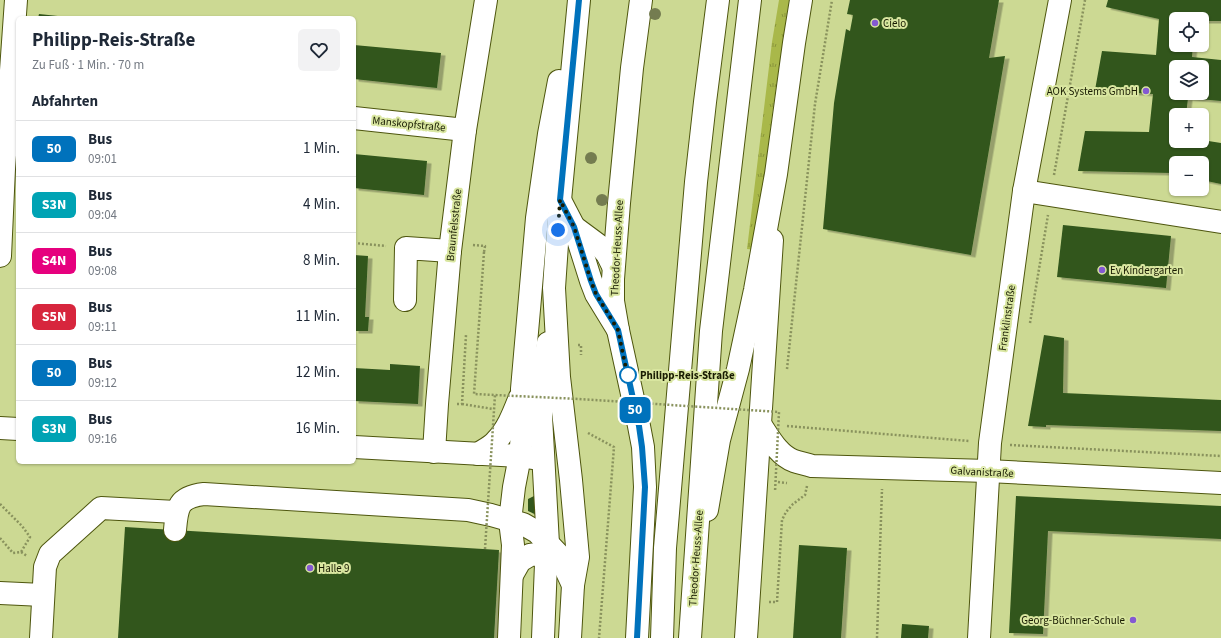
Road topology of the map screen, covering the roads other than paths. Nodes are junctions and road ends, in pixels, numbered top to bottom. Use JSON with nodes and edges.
{"nodes":[{"id":1,"x":16,"y":0,"type":"edge"},
{"id":2,"x":486,"y":0,"type":"edge"},
{"id":3,"x":641,"y":0,"type":"edge"},
{"id":4,"x":718,"y":0,"type":"edge"},
{"id":5,"x":750,"y":0,"type":"edge"},
{"id":6,"x":801,"y":0,"type":"edge"},
{"id":7,"x":1060,"y":0,"type":"edge"},
{"id":8,"x":578,"y":8,"type":"edge"},
{"id":9,"x":14,"y":81,"type":"edge"},
{"id":10,"x":356,"y":118,"type":"edge"},
{"id":11,"x":465,"y":130,"type":"junction"},
{"id":12,"x":2,"y":169,"type":"edge"},
{"id":13,"x":776,"y":174,"type":"junction"},
{"id":14,"x":1024,"y":191,"type":"junction"},
{"id":15,"x":560,"y":200,"type":"junction"},
{"id":16,"x":10,"y":210,"type":"edge"},
{"id":17,"x":1221,"y":222,"type":"edge"},
{"id":18,"x":574,"y":227,"type":"junction"},
{"id":19,"x":450,"y":252,"type":"junction"},
{"id":20,"x":0,"y":256,"type":"edge"},
{"id":21,"x":613,"y":266,"type":"junction"},
{"id":22,"x":554,"y":288,"type":"junction"},
{"id":23,"x":405,"y":300,"type":"dead end"},
{"id":24,"x":618,"y":330,"type":"junction"},
{"id":25,"x":522,"y":389,"type":"junction"},
{"id":26,"x":760,"y":424,"type":"junction"},
{"id":27,"x":0,"y":428,"type":"edge"},
{"id":28,"x":16,"y":428,"type":"edge"},
{"id":29,"x":356,"y":447,"type":"edge"},
{"id":30,"x":434,"y":452,"type":"junction"},
{"id":31,"x":478,"y":454,"type":"junction"},
{"id":32,"x":520,"y":456,"type":"junction"},
{"id":33,"x":543,"y":459,"type":"junction"},
{"id":34,"x":988,"y":471,"type":"junction"},
{"id":35,"x":571,"y":480,"type":"junction"},
{"id":36,"x":1221,"y":483,"type":"edge"},
{"id":37,"x":510,"y":521,"type":"junction"},
{"id":38,"x":547,"y":554,"type":"junction"},
{"id":39,"x":512,"y":575,"type":"junction"},
{"id":40,"x":573,"y":584,"type":"junction"},
{"id":41,"x":0,"y":593,"type":"edge"},
{"id":42,"x":43,"y":595,"type":"junction"},
{"id":43,"x":41,"y":638,"type":"edge"},
{"id":44,"x":509,"y":638,"type":"edge"},
{"id":45,"x":543,"y":638,"type":"edge"},
{"id":46,"x":570,"y":638,"type":"edge"},
{"id":47,"x":637,"y":638,"type":"edge"},
{"id":48,"x":662,"y":638,"type":"edge"},
{"id":49,"x":690,"y":638,"type":"edge"},
{"id":50,"x":746,"y":638,"type":"edge"},
{"id":51,"x":979,"y":638,"type":"edge"}],
"edges":[{"from":1,"to":9,"type":"main road"},
{"from":2,"to":11,"type":"main road","name":"Braunfelsstraße"},
{"from":3,"to":21,"type":"main road","name":"Theodor-Heuss-Allee"},
{"from":4,"to":48,"type":"main road"},
{"from":5,"to":49,"type":"main road","name":"Theodor-Heuss-Allee"},
{"from":6,"to":13,"type":"main road"},
{"from":7,"to":14,"type":"main road","name":"Franklinstraße"},
{"from":8,"to":15,"type":"main road"},
{"from":8,"to":25,"type":"main road"},
{"from":9,"to":12,"type":"main road"},
{"from":10,"to":11,"type":"main road","name":"Manskopfstraße"},
{"from":11,"to":19,"type":"main road","name":"Braunfelsstraße"},
{"from":12,"to":16,"type":"main road"},
{"from":13,"to":26,"type":"main road"},
{"from":13,"to":49,"type":"main road"},
{"from":14,"to":17,"type":"main road"},
{"from":14,"to":34,"type":"main road","name":"Franklinstraße"},
{"from":15,"to":18,"type":"main road"},
{"from":15,"to":22,"type":"main road"},
{"from":16,"to":20,"type":"main road"},
{"from":18,"to":21,"type":"main road"},
{"from":18,"to":24,"type":"main road"},
{"from":19,"to":23,"type":"main road"},
{"from":19,"to":30,"type":"main road","name":"Braunfelsstraße"},
{"from":21,"to":24,"type":"main road","name":"Theodor-Heuss-Allee"},
{"from":22,"to":33,"type":"main road"},
{"from":22,"to":35,"type":"main road"},
{"from":24,"to":47,"type":"main road","name":"Theodor-Heuss-Allee"},
{"from":25,"to":31,"type":"main road"},
{"from":25,"to":32,"type":"main road"},
{"from":26,"to":34,"type":"main road","name":"Galvanistraße"},
{"from":26,"to":50,"type":"main road"},
{"from":27,"to":28,"type":"main road"},
{"from":29,"to":30,"type":"main road"},
{"from":30,"to":31,"type":"main road"},
{"from":31,"to":32,"type":"main road"},
{"from":32,"to":33,"type":"main road"},
{"from":32,"to":37,"type":"main road"},
{"from":33,"to":35,"type":"main road"},
{"from":33,"to":38,"type":"main road"},
{"from":34,"to":36,"type":"main road","name":"Galvanistraße"},
{"from":34,"to":51,"type":"main road","name":"Franklinstraße"},
{"from":35,"to":40,"type":"main road"},
{"from":37,"to":38,"type":"main road"},
{"from":37,"to":39,"type":"main road"},
{"from":37,"to":42,"type":"main road"},
{"from":38,"to":39,"type":"main road"},
{"from":38,"to":40,"type":"main road"},
{"from":38,"to":45,"type":"main road"},
{"from":39,"to":44,"type":"main road"},
{"from":40,"to":46,"type":"main road"},
{"from":41,"to":42,"type":"main road"},
{"from":42,"to":43,"type":"main road"}]}
